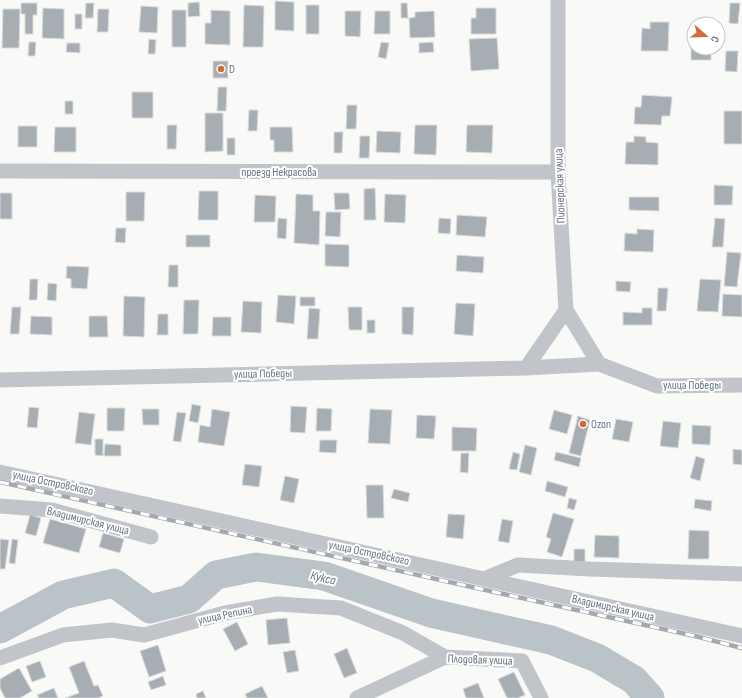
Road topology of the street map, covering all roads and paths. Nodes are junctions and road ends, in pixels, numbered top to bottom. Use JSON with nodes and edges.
{"nodes":[{"id":1,"x":558,"y":0,"type":"edge"},
{"id":2,"x":0,"y":171,"type":"edge"},
{"id":3,"x":558,"y":172,"type":"junction"},
{"id":4,"x":566,"y":310,"type":"junction"},
{"id":5,"x":599,"y":364,"type":"junction"},
{"id":6,"x":526,"y":368,"type":"junction"},
{"id":7,"x":0,"y":380,"type":"edge"},
{"id":8,"x":742,"y":385,"type":"edge"},
{"id":9,"x":0,"y":472,"type":"edge"},
{"id":10,"x":0,"y":506,"type":"edge"},
{"id":11,"x":151,"y":536,"type":"dead end"},
{"id":12,"x":742,"y":574,"type":"edge"},
{"id":13,"x":484,"y":579,"type":"junction"},
{"id":14,"x":742,"y":636,"type":"edge"},
{"id":15,"x":446,"y":656,"type":"junction"},
{"id":16,"x":0,"y":658,"type":"edge"},
{"id":17,"x":357,"y":698,"type":"edge"},
{"id":18,"x":541,"y":698,"type":"edge"}],
"edges":[{"from":1,"to":3,"type":"street","name":"Пионерская улица"},
{"from":2,"to":3,"type":"street","name":"проезд Некрасова"},
{"from":3,"to":4,"type":"street","name":"Пионерская улица"},
{"from":4,"to":5,"type":"street","name":"Пионерская улица"},
{"from":4,"to":6,"type":"street"},
{"from":5,"to":6,"type":"street","name":"улица Победы"},
{"from":5,"to":8,"type":"street","name":"улица Победы"},
{"from":6,"to":7,"type":"street","name":"улица Победы"},
{"from":9,"to":13,"type":"street","name":"улица Островского"},
{"from":10,"to":11,"type":"street","name":"Владимирская улица"},
{"from":12,"to":13,"type":"street"},
{"from":13,"to":14,"type":"street","name":"Владимирская улица"},
{"from":15,"to":16,"type":"street","name":"улица Репина"},
{"from":15,"to":17,"type":"street","name":"Плодовая улица"},
{"from":15,"to":18,"type":"street","name":"Плодовая улица"}]}
